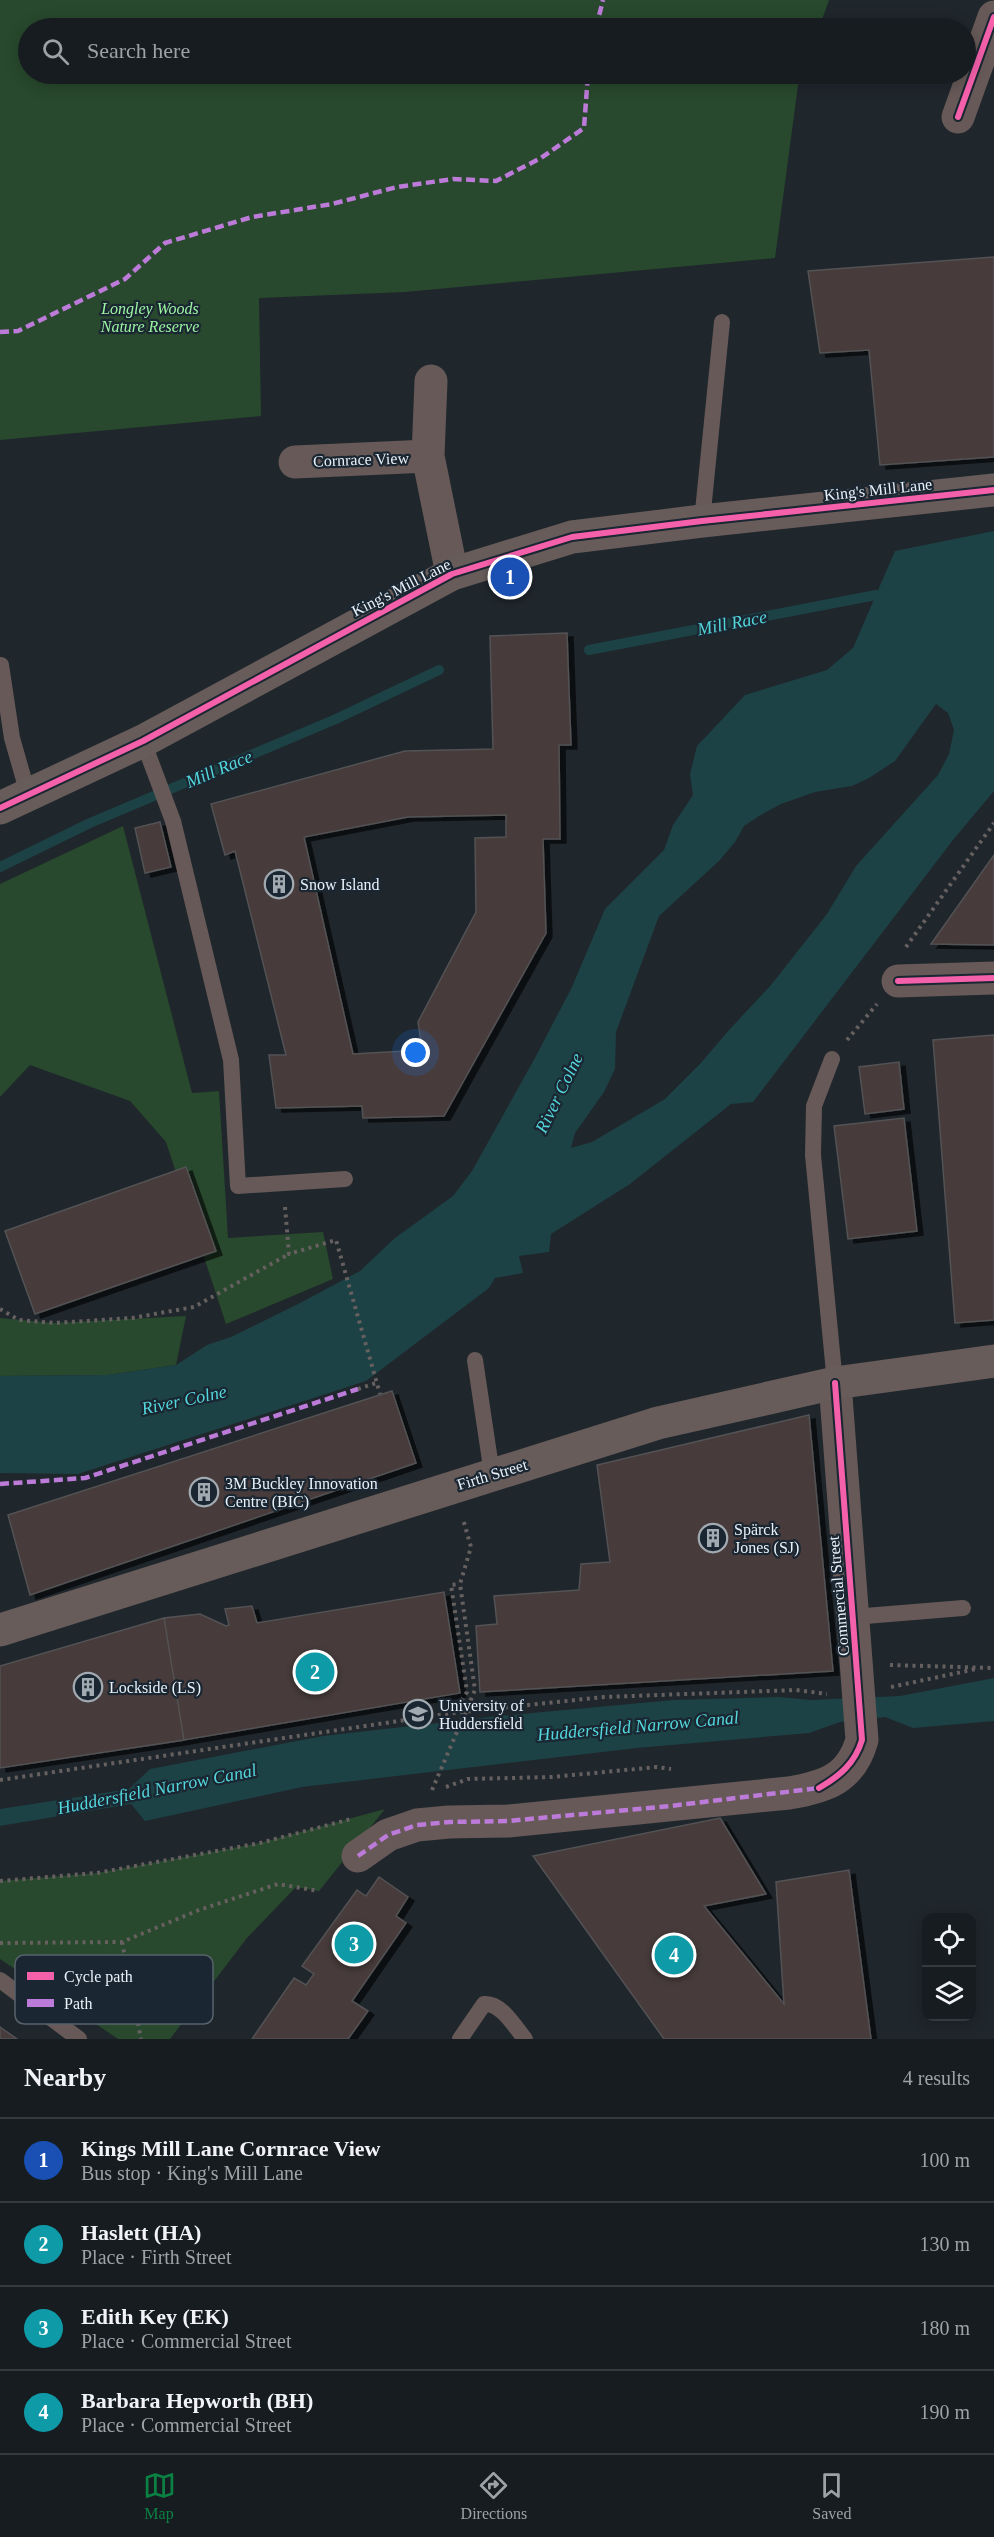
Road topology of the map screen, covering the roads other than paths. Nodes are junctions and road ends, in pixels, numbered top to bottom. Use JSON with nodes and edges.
{"nodes":[{"id":1,"x":994,"y":17,"type":"edge"},
{"id":2,"x":976,"y":67,"type":"edge"},
{"id":3,"x":970,"y":84,"type":"edge"},
{"id":4,"x":958,"y":117,"type":"dead end"},
{"id":5,"x":722,"y":322,"type":"dead end"},
{"id":6,"x":431,"y":381,"type":"dead end"},
{"id":7,"x":428,"y":456,"type":"junction"},
{"id":8,"x":294,"y":462,"type":"dead end"},
{"id":9,"x":994,"y":490,"type":"edge"},
{"id":10,"x":702,"y":521,"type":"junction"},
{"id":11,"x":452,"y":574,"type":"junction"},
{"id":12,"x":1,"y":665,"type":"edge"},
{"id":13,"x":143,"y":741,"type":"junction"},
{"id":14,"x":14,"y":801,"type":"edge"},
{"id":15,"x":899,"y":969,"type":"road end"},
{"id":16,"x":994,"y":978,"type":"edge"},
{"id":17,"x":832,"y":1059,"type":"road end"},
{"id":18,"x":345,"y":1179,"type":"dead end"},
{"id":19,"x":475,"y":1360,"type":"dead end"},
{"id":20,"x":994,"y":1361,"type":"edge"},
{"id":21,"x":835,"y":1383,"type":"junction"},
{"id":22,"x":492,"y":1474,"type":"junction"},
{"id":23,"x":963,"y":1608,"type":"dead end"},
{"id":24,"x":854,"y":1617,"type":"junction"},
{"id":25,"x":0,"y":1630,"type":"edge"},
{"id":26,"x":358,"y":1856,"type":"dead end"},
{"id":27,"x":0,"y":1980,"type":"edge"},
{"id":28,"x":15,"y":1991,"type":"edge"},
{"id":29,"x":59,"y":2024,"type":"edge"},
{"id":30,"x":79,"y":2039,"type":"edge"},
{"id":31,"x":460,"y":2039,"type":"edge"},
{"id":32,"x":525,"y":2039,"type":"edge"}],
"edges":[{"from":1,"to":2,"type":"street"},
{"from":3,"to":4,"type":"street"},
{"from":5,"to":10,"type":"lane"},
{"from":6,"to":7,"type":"street","name":"Cornrace View"},
{"from":7,"to":8,"type":"street","name":"Cornrace View"},
{"from":7,"to":11,"type":"street","name":"Cornrace View"},
{"from":9,"to":10,"type":"main road","name":"King's Mill Lane"},
{"from":10,"to":11,"type":"main road","name":"King's Mill Lane"},
{"from":11,"to":13,"type":"main road","name":"King's Mill Lane"},
{"from":12,"to":14,"type":"lane"},
{"from":13,"to":14,"type":"main road","name":"King's Mill Lane"},
{"from":13,"to":18,"type":"lane"},
{"from":15,"to":16,"type":"street"},
{"from":17,"to":21,"type":"lane"},
{"from":19,"to":22,"type":"lane"},
{"from":20,"to":21,"type":"main road","name":"Firth Street"},
{"from":21,"to":22,"type":"main road","name":"Firth Street"},
{"from":21,"to":24,"type":"street","name":"Commercial Street"},
{"from":22,"to":25,"type":"main road","name":"Firth Street"},
{"from":23,"to":24,"type":"lane"},
{"from":24,"to":26,"type":"street","name":"Commercial Street"},
{"from":27,"to":28,"type":"lane"},
{"from":29,"to":30,"type":"lane"},
{"from":31,"to":32,"type":"lane"}]}
